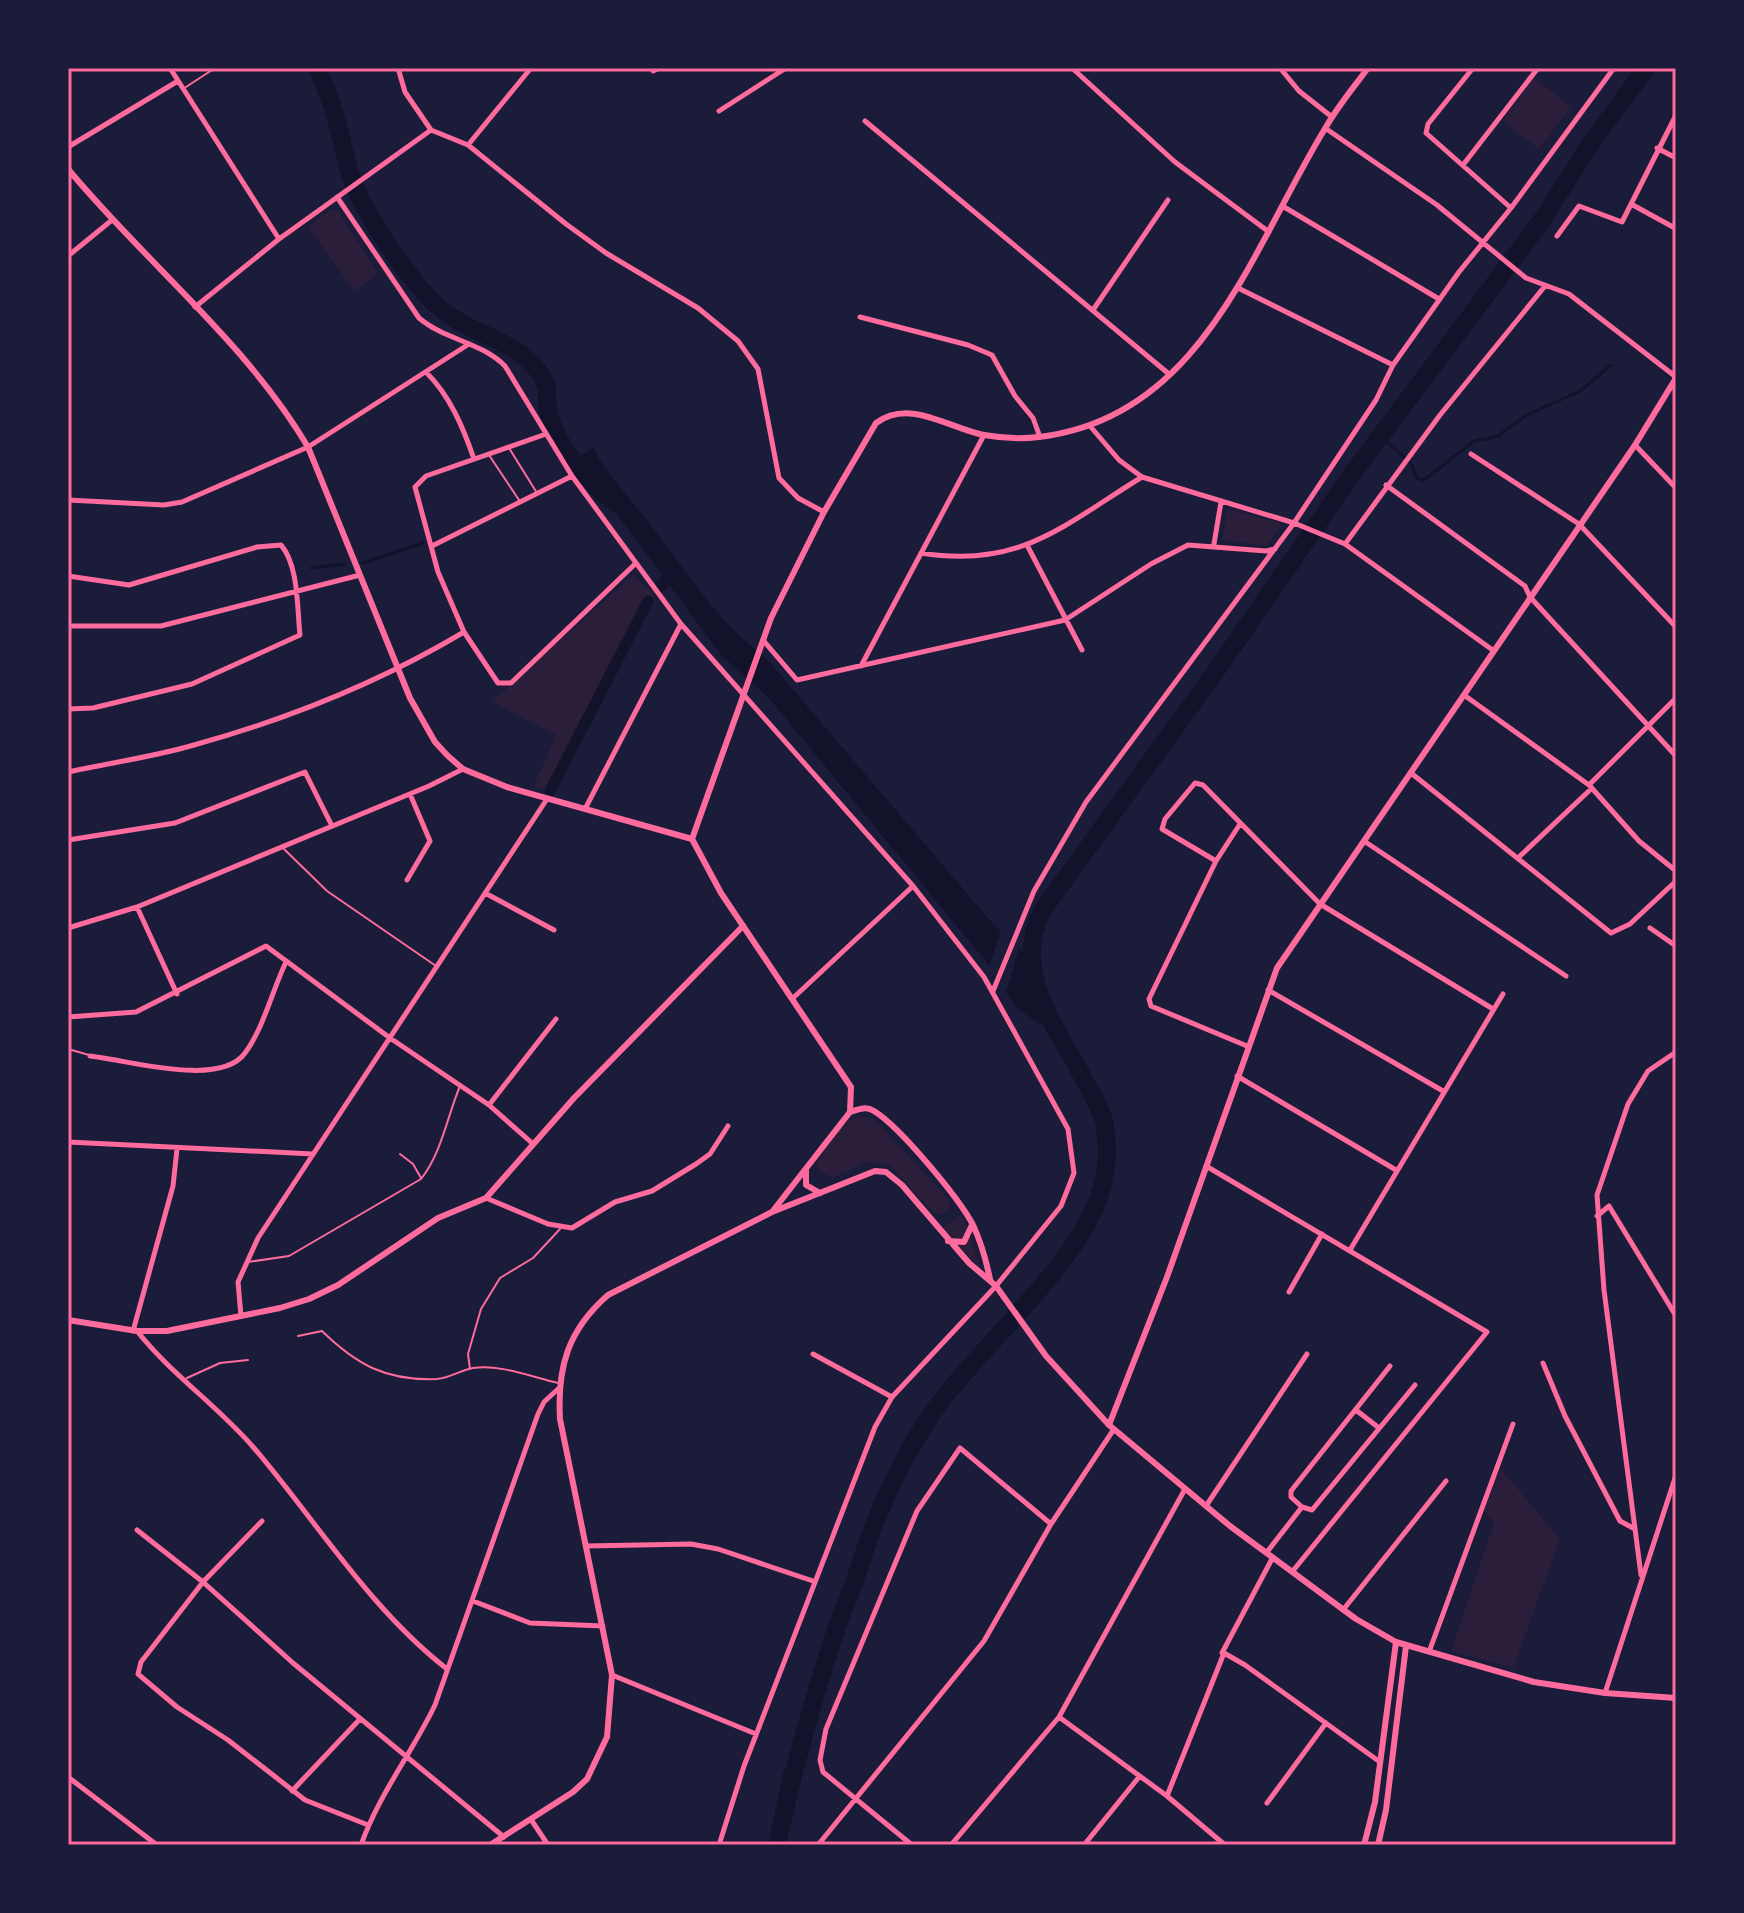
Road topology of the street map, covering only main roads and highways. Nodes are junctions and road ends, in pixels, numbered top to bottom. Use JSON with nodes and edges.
{"nodes":[{"id":1,"x":1368,"y":68,"type":"edge"},
{"id":2,"x":68,"y":169,"type":"edge"},
{"id":3,"x":1676,"y":377,"type":"edge"},
{"id":4,"x":692,"y":839,"type":"junction"},
{"id":5,"x":743,"y":926,"type":"junction"},
{"id":6,"x":850,"y":1112,"type":"junction"},
{"id":7,"x":807,"y":1166,"type":"junction"},
{"id":8,"x":822,"y":1194,"type":"junction"},
{"id":9,"x":772,"y":1212,"type":"junction"},
{"id":10,"x":972,"y":1223,"type":"junction"},
{"id":11,"x":948,"y":1241,"type":"junction"},
{"id":12,"x":990,"y":1279,"type":"junction"},
{"id":13,"x":68,"y":1320,"type":"edge"},
{"id":14,"x":1111,"y":1427,"type":"junction"},
{"id":15,"x":1396,"y":1642,"type":"junction"},
{"id":16,"x":1406,"y":1646,"type":"junction"},
{"id":17,"x":1676,"y":1698,"type":"edge"},
{"id":18,"x":490,"y":1845,"type":"edge"},
{"id":19,"x":1364,"y":1845,"type":"edge"},
{"id":20,"x":1378,"y":1845,"type":"edge"}],
"edges":[{"from":1,"to":4,"type":"main road"},
{"from":2,"to":4,"type":"main road"},
{"from":3,"to":14,"type":"main road"},
{"from":4,"to":5,"type":"main road"},
{"from":5,"to":6,"type":"main road"},
{"from":5,"to":13,"type":"main road"},
{"from":6,"to":7,"type":"main road"},
{"from":6,"to":10,"type":"main road"},
{"from":7,"to":8,"type":"main road"},
{"from":7,"to":9,"type":"main road"},
{"from":8,"to":9,"type":"main road"},
{"from":8,"to":11,"type":"main road"},
{"from":9,"to":18,"type":"main road"},
{"from":10,"to":11,"type":"main road"},
{"from":10,"to":12,"type":"main road"},
{"from":11,"to":12,"type":"main road"},
{"from":12,"to":14,"type":"main road"},
{"from":14,"to":15,"type":"main road"},
{"from":15,"to":16,"type":"main road"},
{"from":15,"to":19,"type":"main road"},
{"from":16,"to":17,"type":"main road"},
{"from":16,"to":20,"type":"main road"}]}
